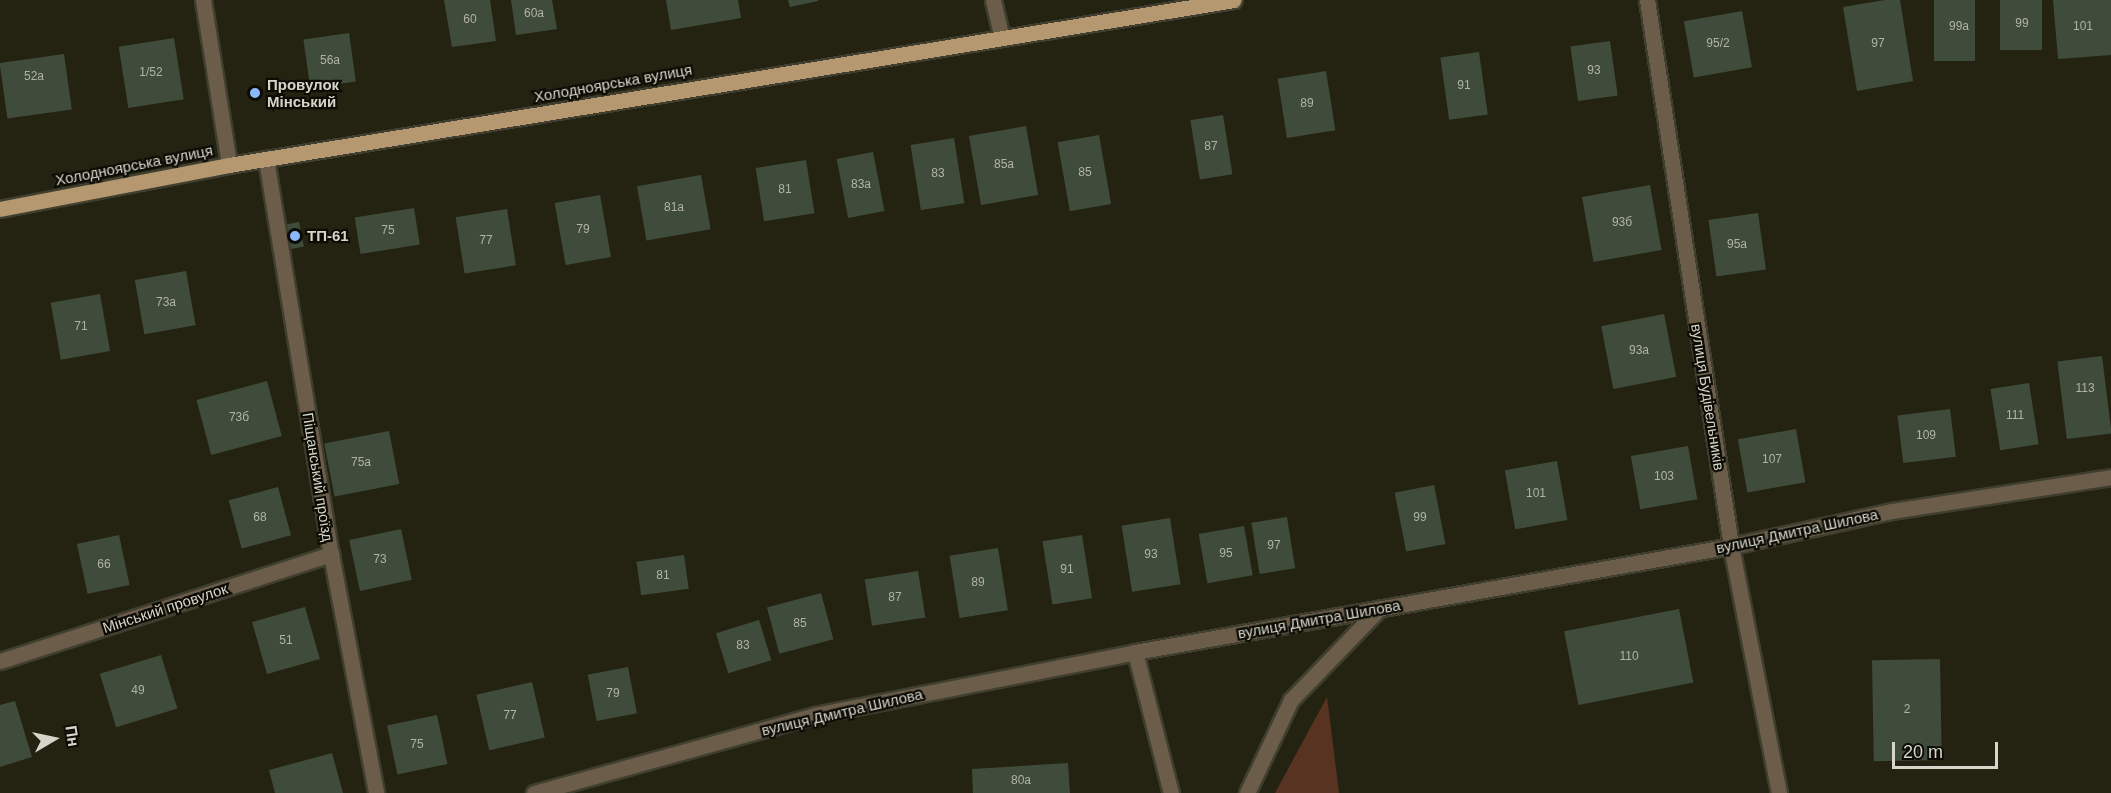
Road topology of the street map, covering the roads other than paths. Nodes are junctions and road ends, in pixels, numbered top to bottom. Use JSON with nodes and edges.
{"nodes":[{"id":1,"x":203,"y":0,"type":"edge"},
{"id":2,"x":993,"y":0,"type":"edge"},
{"id":3,"x":1233,"y":0,"type":"edge"},
{"id":4,"x":1647,"y":0,"type":"edge"},
{"id":5,"x":1001,"y":36,"type":"junction"},
{"id":6,"x":266,"y":159,"type":"junction"},
{"id":7,"x":229,"y":165,"type":"junction"},
{"id":8,"x":0,"y":209,"type":"edge"},
{"id":9,"x":2111,"y":477,"type":"edge"},
{"id":10,"x":1731,"y":546,"type":"junction"},
{"id":11,"x":331,"y":554,"type":"junction"},
{"id":12,"x":1379,"y":609,"type":"junction"},
{"id":13,"x":1135,"y":652,"type":"junction"},
{"id":14,"x":0,"y":662,"type":"edge"},
{"id":15,"x":376,"y":793,"type":"edge"},
{"id":16,"x":534,"y":793,"type":"edge"},
{"id":17,"x":1171,"y":793,"type":"edge"},
{"id":18,"x":1247,"y":793,"type":"edge"},
{"id":19,"x":1779,"y":793,"type":"edge"}],
"edges":[{"from":1,"to":7,"type":"street"},
{"from":2,"to":5,"type":"street"},
{"from":3,"to":5,"type":"main road","name":"Холодноярська вулиця"},
{"from":4,"to":10,"type":"street","name":"вулиця Будівельників"},
{"from":5,"to":6,"type":"main road","name":"Холодноярська вулиця"},
{"from":6,"to":7,"type":"main road","name":"Холодноярська вулиця"},
{"from":6,"to":11,"type":"street","name":"Піщанський проїзд"},
{"from":7,"to":8,"type":"main road","name":"Холодноярська вулиця"},
{"from":9,"to":10,"type":"street","name":"вулиця Дмитра Шилова"},
{"from":10,"to":12,"type":"street","name":"вулиця Дмитра Шилова"},
{"from":10,"to":19,"type":"street","name":"вулиця Будівельників"},
{"from":11,"to":14,"type":"street","name":"Мінський провулок"},
{"from":11,"to":15,"type":"street","name":"Піщанський проїзд"},
{"from":12,"to":13,"type":"street","name":"вулиця Дмитра Шилова"},
{"from":12,"to":18,"type":"street"},
{"from":13,"to":16,"type":"street","name":"вулиця Дмитра Шилова"},
{"from":13,"to":17,"type":"street"}]}
